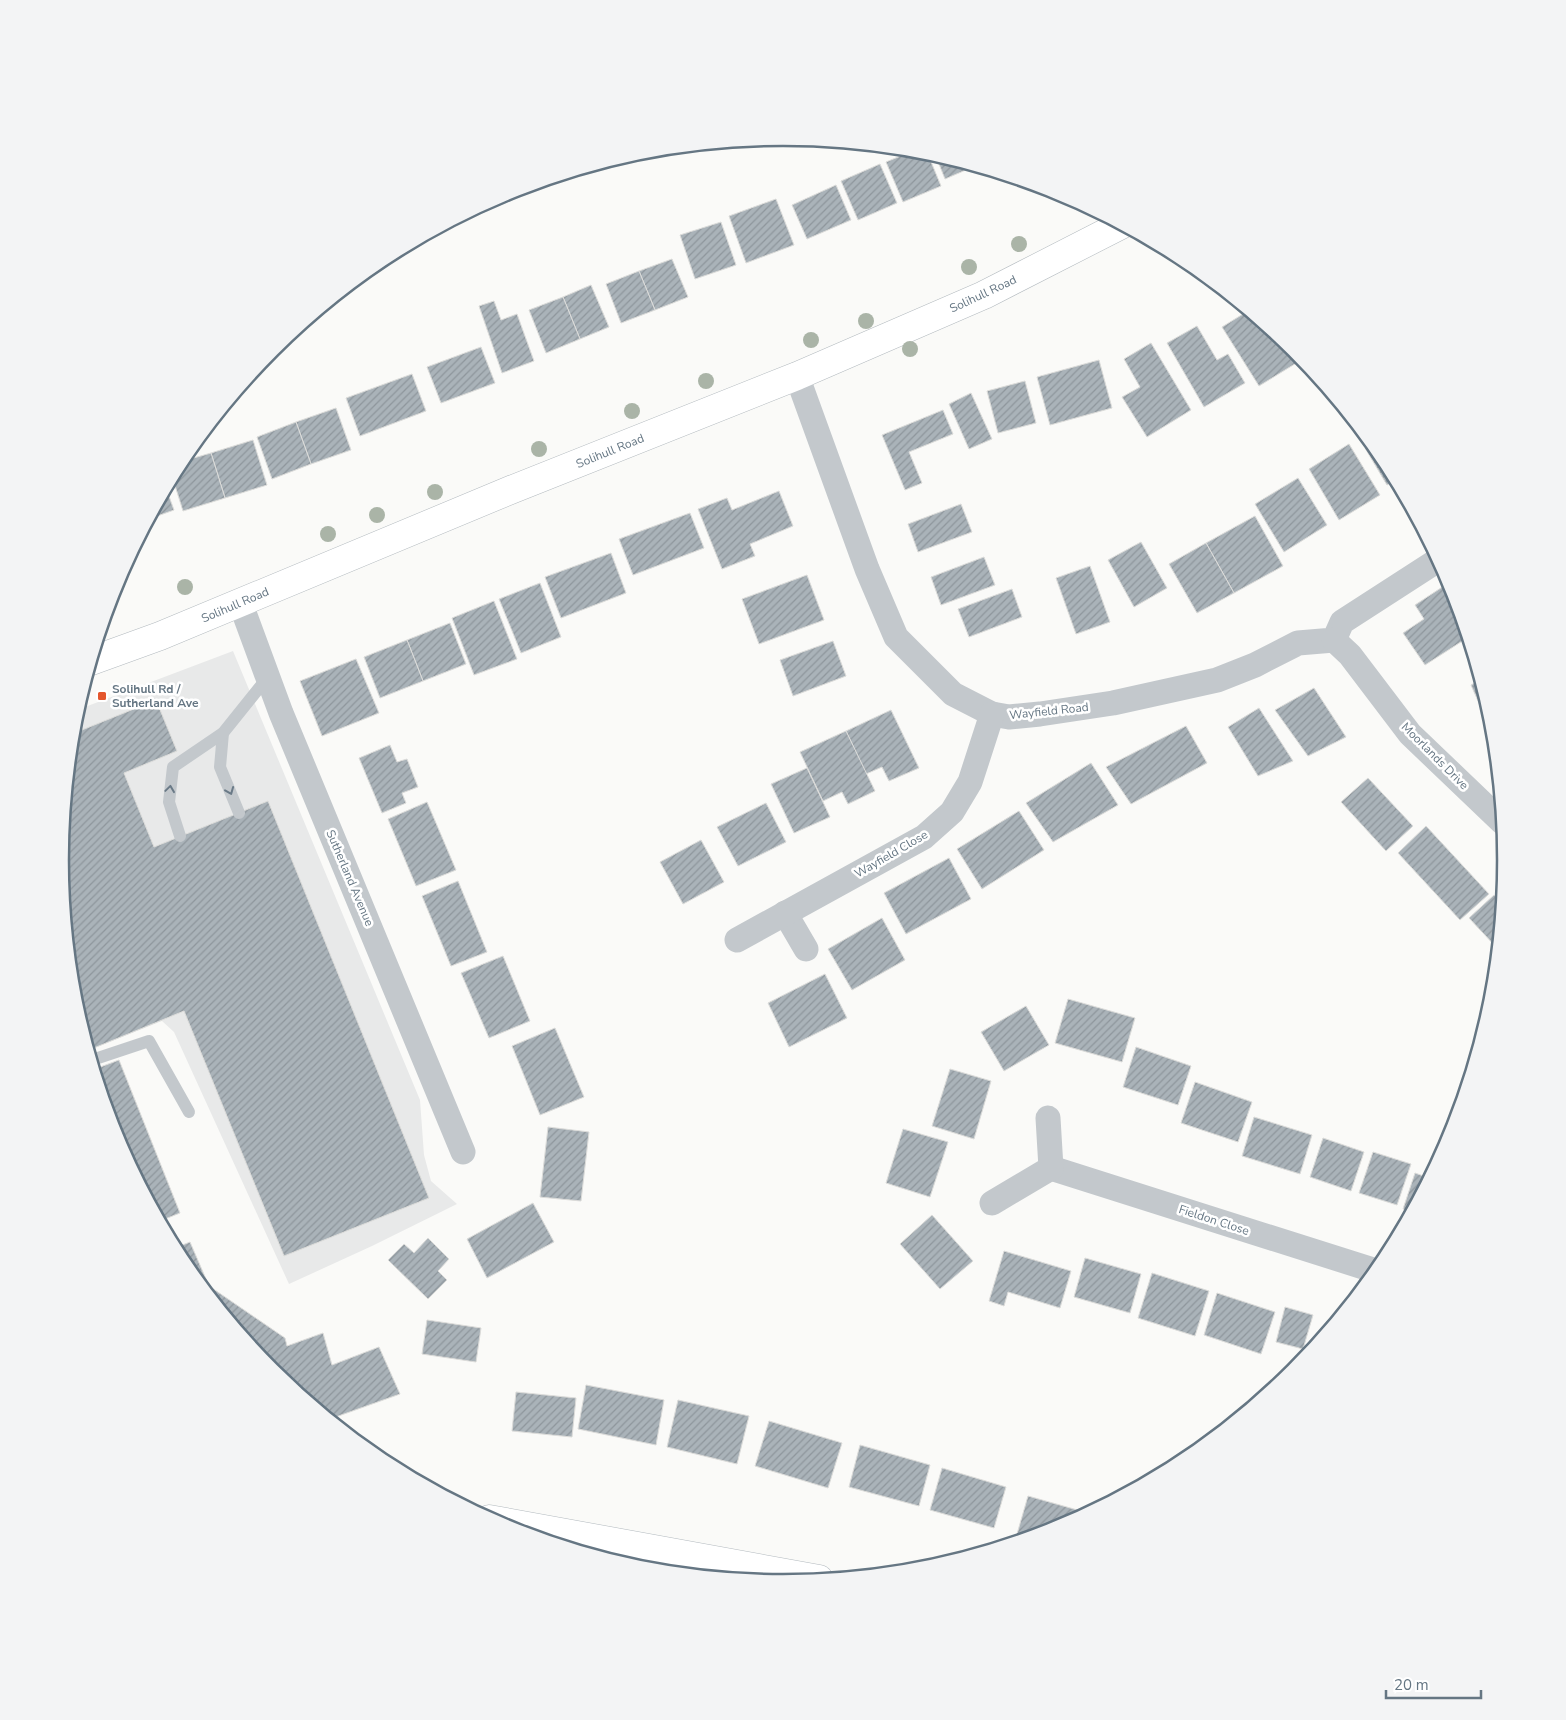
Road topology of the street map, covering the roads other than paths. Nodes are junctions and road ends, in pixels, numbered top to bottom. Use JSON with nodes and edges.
{"nodes":[{"id":1,"x":1115,"y":228,"type":"edge"},
{"id":2,"x":797,"y":376,"type":"junction"},
{"id":3,"x":1433,"y":563,"type":"edge"},
{"id":4,"x":240,"y":602,"type":"junction"},
{"id":5,"x":1334,"y":640,"type":"junction"},
{"id":6,"x":98,"y":659,"type":"edge"},
{"id":7,"x":268,"y":677,"type":"junction"},
{"id":8,"x":992,"y":714,"type":"junction"},
{"id":9,"x":223,"y":733,"type":"junction"},
{"id":10,"x":239,"y":813,"type":"dead end"},
{"id":11,"x":1496,"y":816,"type":"edge"},
{"id":12,"x":180,"y":836,"type":"dead end"},
{"id":13,"x":785,"y":913,"type":"junction"},
{"id":14,"x":737,"y":940,"type":"dead end"},
{"id":15,"x":806,"y":949,"type":"dead end"},
{"id":16,"x":97,"y":1058,"type":"edge"},
{"id":17,"x":188,"y":1112,"type":"dead end"},
{"id":18,"x":1048,"y":1118,"type":"dead end"},
{"id":19,"x":463,"y":1152,"type":"dead end"},
{"id":20,"x":1051,"y":1168,"type":"junction"},
{"id":21,"x":992,"y":1203,"type":"dead end"},
{"id":22,"x":1369,"y":1269,"type":"edge"},
{"id":23,"x":525,"y":1526,"type":"edge"},
{"id":24,"x":786,"y":1574,"type":"edge"}],
"edges":[{"from":1,"to":2,"type":"street","name":"Solihull Road"},
{"from":2,"to":4,"type":"street","name":"Solihull Road"},
{"from":2,"to":8,"type":"street","name":"Wayfield Road"},
{"from":3,"to":5,"type":"street"},
{"from":4,"to":6,"type":"street","name":"Solihull Road"},
{"from":4,"to":7,"type":"street","name":"Sutherland Avenue"},
{"from":5,"to":8,"type":"street","name":"Wayfield Road"},
{"from":5,"to":11,"type":"street","name":"Moorlands Drive"},
{"from":7,"to":9,"type":"lane"},
{"from":7,"to":19,"type":"street","name":"Sutherland Avenue"},
{"from":8,"to":13,"type":"street","name":"Wayfield Close"},
{"from":9,"to":10,"type":"lane","one_way":true},
{"from":12,"to":9,"type":"lane","one_way":true},
{"from":13,"to":14,"type":"street","name":"Wayfield Close"},
{"from":13,"to":15,"type":"street"},
{"from":16,"to":17,"type":"lane"},
{"from":18,"to":20,"type":"street"},
{"from":20,"to":21,"type":"street"},
{"from":20,"to":22,"type":"street","name":"Fieldon Close"},
{"from":23,"to":24,"type":"street"}]}
